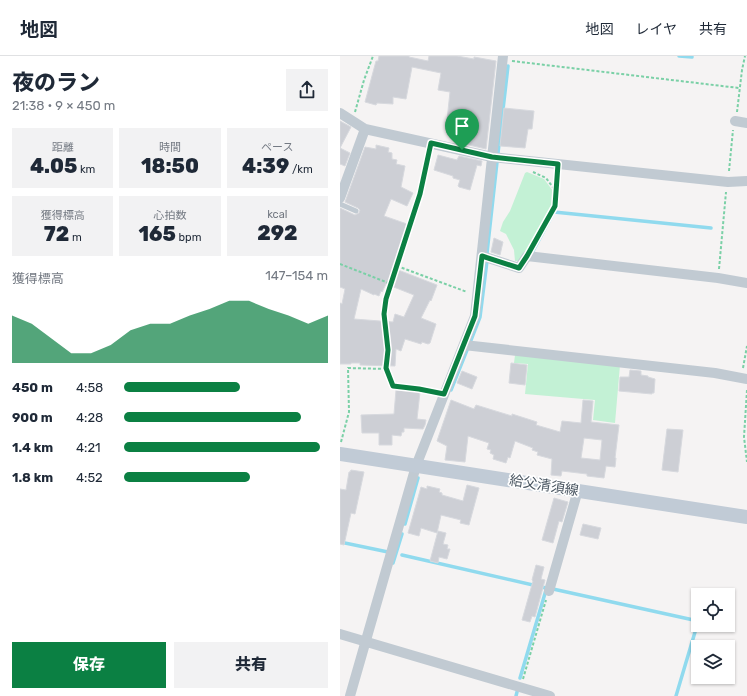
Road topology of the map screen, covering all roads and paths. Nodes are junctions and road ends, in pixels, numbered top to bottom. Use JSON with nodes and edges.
{"nodes":[{"id":1,"x":374,"y":56,"type":"edge"},
{"id":2,"x":745,"y":56,"type":"edge"},
{"id":3,"x":503,"y":58,"type":"edge"},
{"id":4,"x":739,"y":88,"type":"junction"},
{"id":5,"x":340,"y":113,"type":"edge"},
{"id":6,"x":352,"y":120,"type":"junction"},
{"id":7,"x":735,"y":121,"type":"junction"},
{"id":8,"x":747,"y":123,"type":"edge"},
{"id":9,"x":365,"y":129,"type":"junction"},
{"id":10,"x":431,"y":143,"type":"junction"},
{"id":11,"x":492,"y":157,"type":"junction"},
{"id":12,"x":526,"y":160,"type":"junction"},
{"id":13,"x":558,"y":164,"type":"junction"},
{"id":14,"x":728,"y":182,"type":"junction"},
{"id":15,"x":747,"y":182,"type":"edge"},
{"id":16,"x":556,"y":191,"type":"junction"},
{"id":17,"x":340,"y":198,"type":"edge"},
{"id":18,"x":340,"y":204,"type":"edge"},
{"id":19,"x":356,"y":211,"type":"dead end"},
{"id":20,"x":482,"y":256,"type":"junction"},
{"id":21,"x":527,"y":256,"type":"junction"},
{"id":22,"x":340,"y":264,"type":"edge"},
{"id":23,"x":398,"y":266,"type":"junction"},
{"id":24,"x":718,"y":278,"type":"junction"},
{"id":25,"x":747,"y":283,"type":"edge"},
{"id":26,"x":391,"y":284,"type":"junction"},
{"id":27,"x":477,"y":296,"type":"junction"},
{"id":28,"x":464,"y":345,"type":"junction"},
{"id":29,"x":747,"y":346,"type":"edge"},
{"id":30,"x":386,"y":368,"type":"junction"},
{"id":31,"x":744,"y":378,"type":"edge"},
{"id":32,"x":747,"y":390,"type":"edge"},
{"id":33,"x":444,"y":394,"type":"junction"},
{"id":34,"x":340,"y":447,"type":"edge"},
{"id":35,"x":340,"y":454,"type":"edge"},
{"id":36,"x":747,"y":462,"type":"edge"},
{"id":37,"x":416,"y":466,"type":"junction"},
{"id":38,"x":578,"y":490,"type":"junction"},
{"id":39,"x":747,"y":517,"type":"edge"},
{"id":40,"x":549,"y":591,"type":"joint"},
{"id":41,"x":340,"y":634,"type":"edge"},
{"id":42,"x":366,"y":642,"type":"junction"},
{"id":43,"x":521,"y":688,"type":"junction"},
{"id":44,"x":350,"y":696,"type":"edge"},
{"id":45,"x":550,"y":696,"type":"edge"}],
"edges":[{"from":1,"to":6,"type":"path"},
{"from":2,"to":4,"type":"path"},
{"from":3,"to":4,"type":"path"},
{"from":3,"to":11,"type":"street"},
{"from":4,"to":7,"type":"path"},
{"from":5,"to":6,"type":"street"},
{"from":6,"to":9,"type":"street"},
{"from":7,"to":8,"type":"street"},
{"from":7,"to":14,"type":"path"},
{"from":9,"to":10,"type":"street"},
{"from":9,"to":17,"type":"street"},
{"from":10,"to":11,"type":"street"},
{"from":10,"to":23,"type":"path"},
{"from":11,"to":12,"type":"street"},
{"from":11,"to":20,"type":"street"},
{"from":12,"to":13,"type":"street"},
{"from":12,"to":16,"type":"path"},
{"from":13,"to":14,"type":"street"},
{"from":13,"to":16,"type":"path"},
{"from":14,"to":15,"type":"street"},
{"from":14,"to":24,"type":"path"},
{"from":16,"to":21,"type":"path"},
{"from":18,"to":19,"type":"lane"},
{"from":20,"to":21,"type":"street"},
{"from":20,"to":27,"type":"street"},
{"from":21,"to":24,"type":"street"},
{"from":22,"to":26,"type":"path"},
{"from":23,"to":26,"type":"path"},
{"from":23,"to":27,"type":"path"},
{"from":24,"to":25,"type":"street"},
{"from":26,"to":30,"type":"path"},
{"from":27,"to":28,"type":"street"},
{"from":28,"to":31,"type":"street"},
{"from":28,"to":33,"type":"street"},
{"from":29,"to":31,"type":"path"},
{"from":30,"to":33,"type":"path"},
{"from":30,"to":34,"type":"path"},
{"from":32,"to":36,"type":"path"},
{"from":33,"to":37,"type":"street"},
{"from":35,"to":37,"type":"main road","name":"給父清須線"},
{"from":37,"to":38,"type":"main road","name":"給父清須線"},
{"from":37,"to":42,"type":"street"},
{"from":38,"to":39,"type":"main road","name":"給父清須線"},
{"from":38,"to":40,"type":"street"},
{"from":40,"to":43,"type":"path"},
{"from":41,"to":42,"type":"street"},
{"from":42,"to":43,"type":"street"},
{"from":42,"to":44,"type":"street"},
{"from":43,"to":45,"type":"street"}]}
